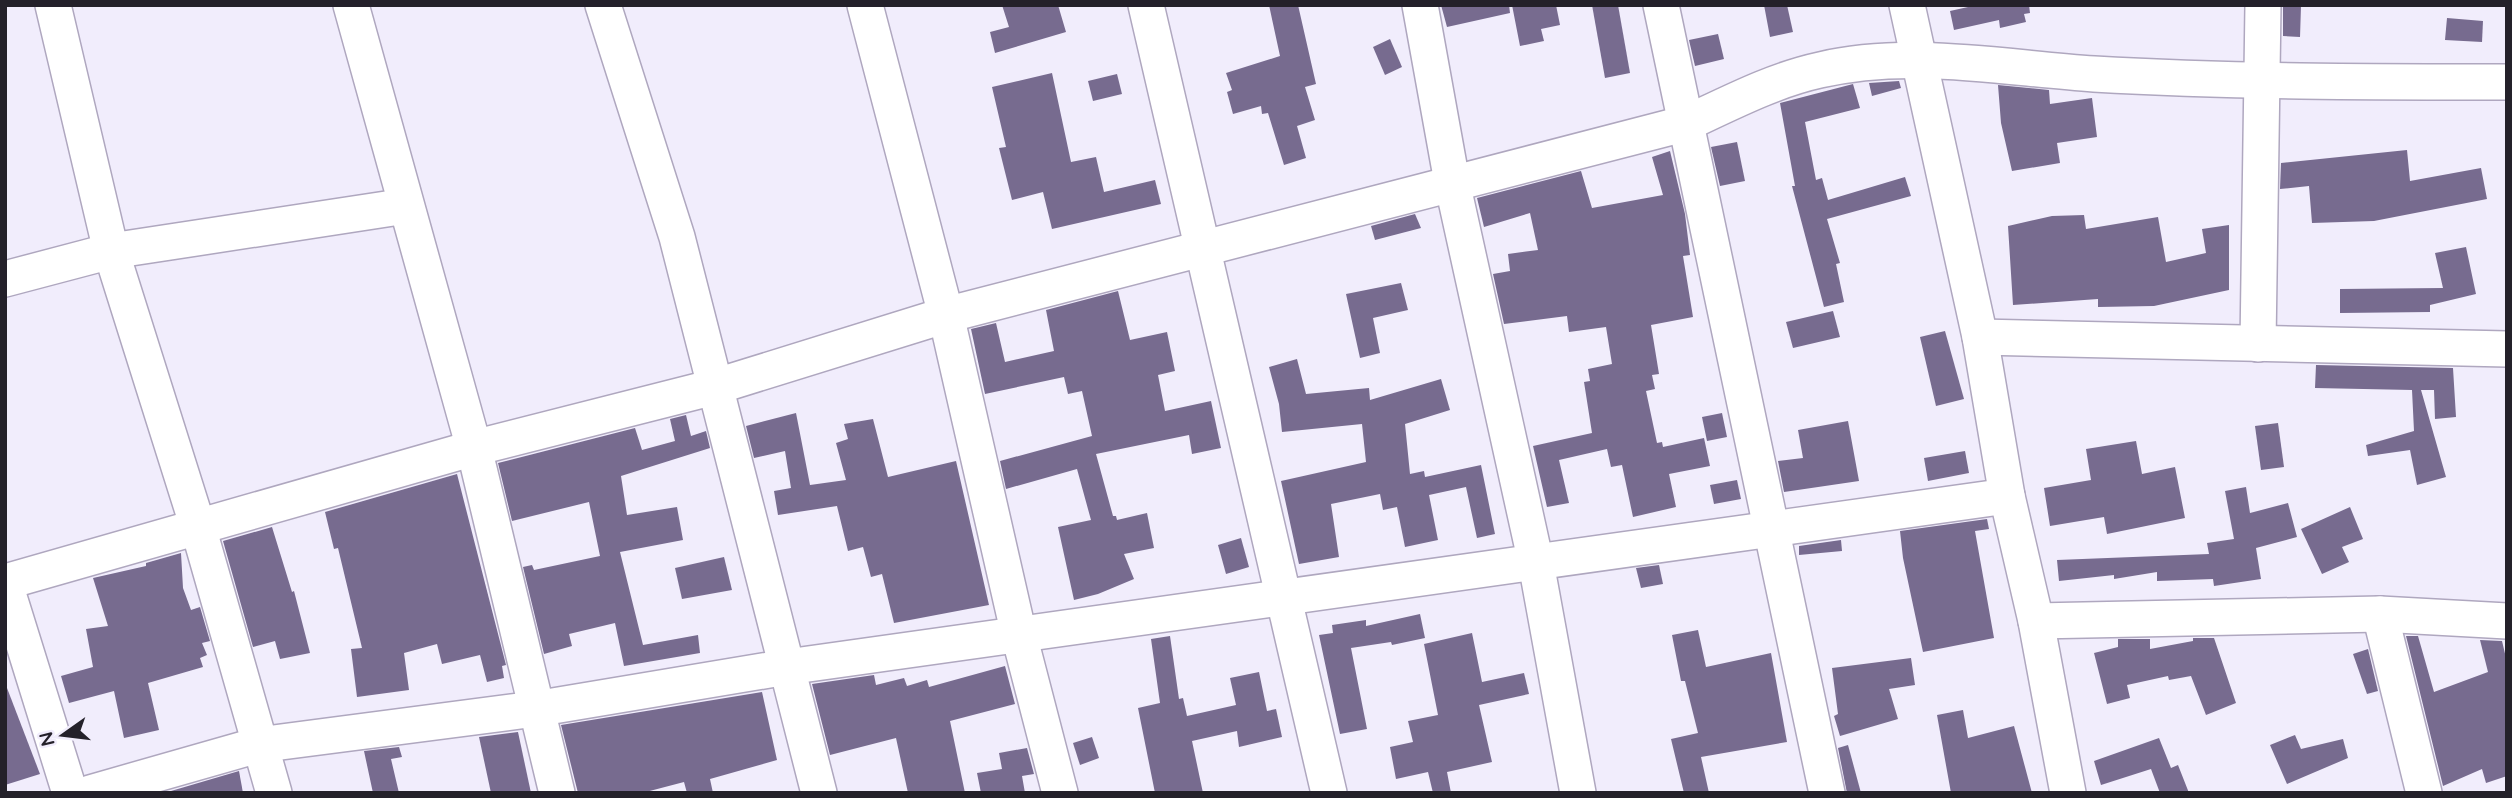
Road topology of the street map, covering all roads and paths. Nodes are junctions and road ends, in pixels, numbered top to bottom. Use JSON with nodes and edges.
{"nodes":[{"id":1,"x":52,"y":5,"type":"edge"},
{"id":2,"x":351,"y":5,"type":"edge"},
{"id":3,"x":603,"y":5,"type":"edge"},
{"id":4,"x":865,"y":5,"type":"edge"},
{"id":5,"x":1146,"y":5,"type":"edge"},
{"id":6,"x":1420,"y":5,"type":"edge"},
{"id":7,"x":1661,"y":5,"type":"edge"},
{"id":8,"x":1907,"y":5,"type":"edge"},
{"id":9,"x":2263,"y":5,"type":"edge"},
{"id":10,"x":1919,"y":60,"type":"junction"},
{"id":11,"x":2260,"y":82,"type":"junction"},
{"id":12,"x":2507,"y":82,"type":"edge"},
{"id":13,"x":1687,"y":122,"type":"junction"},
{"id":14,"x":1452,"y":182,"type":"junction"},
{"id":15,"x":406,"y":206,"type":"junction"},
{"id":16,"x":1203,"y":246,"type":"junction"},
{"id":17,"x":111,"y":251,"type":"junction"},
{"id":18,"x":5,"y":279,"type":"edge"},
{"id":19,"x":946,"y":315,"type":"junction"},
{"id":20,"x":1980,"y":337,"type":"junction"},
{"id":21,"x":2258,"y":344,"type":"junction"},
{"id":22,"x":2507,"y":349,"type":"edge"},
{"id":23,"x":714,"y":387,"type":"junction"},
{"id":24,"x":474,"y":448,"type":"junction"},
{"id":25,"x":2007,"y":496,"type":"junction"},
{"id":26,"x":198,"y":527,"type":"junction"},
{"id":27,"x":1772,"y":529,"type":"junction"},
{"id":28,"x":1536,"y":563,"type":"junction"},
{"id":29,"x":5,"y":583,"type":"edge"},
{"id":30,"x":1285,"y":598,"type":"junction"},
{"id":31,"x":2380,"y":614,"type":"junction"},
{"id":32,"x":2036,"y":621,"type":"junction"},
{"id":33,"x":2507,"y":621,"type":"edge"},
{"id":34,"x":1019,"y":635,"type":"junction"},
{"id":35,"x":787,"y":667,"type":"junction"},
{"id":36,"x":535,"y":709,"type":"junction"},
{"id":37,"x":258,"y":745,"type":"junction"},
{"id":38,"x":70,"y":793,"type":"edge"},
{"id":39,"x":90,"y":793,"type":"edge"},
{"id":40,"x":274,"y":793,"type":"edge"},
{"id":41,"x":557,"y":793,"type":"edge"},
{"id":42,"x":820,"y":793,"type":"edge"},
{"id":43,"x":1060,"y":793,"type":"edge"},
{"id":44,"x":1329,"y":793,"type":"edge"},
{"id":45,"x":1578,"y":793,"type":"edge"},
{"id":46,"x":1827,"y":793,"type":"edge"},
{"id":47,"x":2068,"y":793,"type":"edge"},
{"id":48,"x":2424,"y":793,"type":"edge"}],
"edges":[{"from":1,"to":17,"type":"street"},
{"from":2,"to":15,"type":"street"},
{"from":3,"to":23,"type":"street"},
{"from":4,"to":19,"type":"street"},
{"from":5,"to":16,"type":"street"},
{"from":6,"to":14,"type":"street"},
{"from":7,"to":13,"type":"street"},
{"from":8,"to":10,"type":"street"},
{"from":9,"to":11,"type":"street"},
{"from":10,"to":11,"type":"street"},
{"from":10,"to":13,"type":"street"},
{"from":10,"to":20,"type":"street"},
{"from":11,"to":12,"type":"street"},
{"from":11,"to":21,"type":"street"},
{"from":13,"to":14,"type":"street"},
{"from":13,"to":27,"type":"street"},
{"from":14,"to":16,"type":"street"},
{"from":14,"to":28,"type":"street"},
{"from":15,"to":17,"type":"street"},
{"from":15,"to":24,"type":"street"},
{"from":16,"to":19,"type":"street"},
{"from":16,"to":30,"type":"street"},
{"from":17,"to":18,"type":"street"},
{"from":17,"to":26,"type":"street"},
{"from":19,"to":23,"type":"street"},
{"from":19,"to":34,"type":"street"},
{"from":20,"to":21,"type":"street"},
{"from":20,"to":25,"type":"street"},
{"from":21,"to":22,"type":"street"},
{"from":23,"to":24,"type":"street"},
{"from":23,"to":35,"type":"street"},
{"from":24,"to":26,"type":"street"},
{"from":24,"to":36,"type":"street"},
{"from":25,"to":27,"type":"street"},
{"from":25,"to":32,"type":"street"},
{"from":26,"to":29,"type":"street"},
{"from":26,"to":37,"type":"street"},
{"from":27,"to":28,"type":"street"},
{"from":27,"to":46,"type":"street"},
{"from":28,"to":30,"type":"street"},
{"from":28,"to":45,"type":"street"},
{"from":29,"to":38,"type":"street"},
{"from":30,"to":34,"type":"street"},
{"from":30,"to":44,"type":"street"},
{"from":31,"to":32,"type":"street"},
{"from":31,"to":33,"type":"street"},
{"from":31,"to":48,"type":"street"},
{"from":32,"to":47,"type":"street"},
{"from":34,"to":35,"type":"street"},
{"from":34,"to":43,"type":"street"},
{"from":35,"to":36,"type":"street"},
{"from":35,"to":42,"type":"street"},
{"from":36,"to":37,"type":"street"},
{"from":36,"to":41,"type":"street"},
{"from":37,"to":39,"type":"street"},
{"from":37,"to":40,"type":"street"}]}
